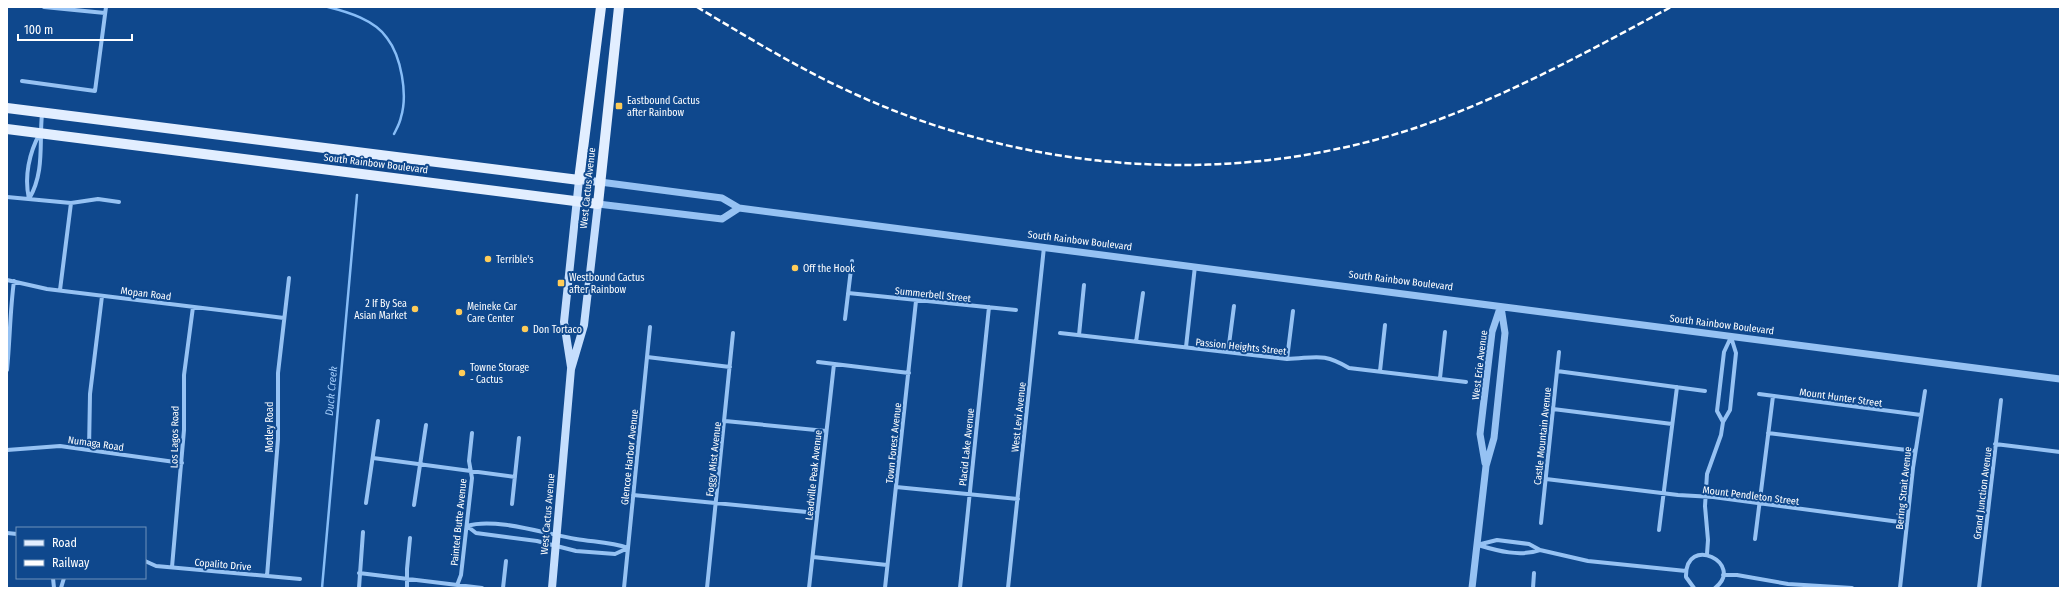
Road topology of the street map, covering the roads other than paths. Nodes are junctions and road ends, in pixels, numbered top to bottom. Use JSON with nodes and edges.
{"nodes":[{"id":1,"x":44,"y":7,"type":"edge"},
{"id":2,"x":106,"y":7,"type":"edge"},
{"id":3,"x":601,"y":7,"type":"edge"},
{"id":4,"x":619,"y":7,"type":"edge"},
{"id":5,"x":105,"y":13,"type":"junction"},
{"id":6,"x":22,"y":82,"type":"dead end"},
{"id":7,"x":7,"y":108,"type":"edge"},
{"id":8,"x":42,"y":112,"type":"junction"},
{"id":9,"x":7,"y":128,"type":"edge"},
{"id":10,"x":40,"y":133,"type":"junction"},
{"id":11,"x":579,"y":180,"type":"junction"},
{"id":12,"x":600,"y":182,"type":"junction"},
{"id":13,"x":7,"y":197,"type":"edge"},
{"id":14,"x":29,"y":199,"type":"junction"},
{"id":15,"x":577,"y":201,"type":"junction"},
{"id":16,"x":119,"y":202,"type":"dead end"},
{"id":17,"x":71,"y":203,"type":"junction"},
{"id":18,"x":598,"y":204,"type":"junction"},
{"id":19,"x":738,"y":208,"type":"junction"},
{"id":20,"x":1044,"y":247,"type":"junction"},
{"id":21,"x":852,"y":261,"type":"dead end"},
{"id":22,"x":1195,"y":266,"type":"junction"},
{"id":23,"x":289,"y":278,"type":"dead end"},
{"id":24,"x":7,"y":280,"type":"edge"},
{"id":25,"x":14,"y":281,"type":"junction"},
{"id":26,"x":1084,"y":285,"type":"dead end"},
{"id":27,"x":60,"y":290,"type":"junction"},
{"id":28,"x":848,"y":293,"type":"junction"},
{"id":29,"x":1143,"y":293,"type":"dead end"},
{"id":30,"x":102,"y":296,"type":"junction"},
{"id":31,"x":916,"y":301,"type":"junction"},
{"id":32,"x":1234,"y":306,"type":"dead end"},
{"id":33,"x":193,"y":307,"type":"junction"},
{"id":34,"x":989,"y":307,"type":"junction"},
{"id":35,"x":1501,"y":307,"type":"junction"},
{"id":36,"x":1016,"y":310,"type":"dead end"},
{"id":37,"x":1293,"y":311,"type":"dead end"},
{"id":38,"x":284,"y":318,"type":"junction"},
{"id":39,"x":845,"y":318,"type":"dead end"},
{"id":40,"x":1384,"y":325,"type":"dead end"},
{"id":41,"x":650,"y":327,"type":"dead end"},
{"id":42,"x":733,"y":332,"type":"dead end"},
{"id":43,"x":1445,"y":332,"type":"dead end"},
{"id":44,"x":1060,"y":333,"type":"dead end"},
{"id":45,"x":1079,"y":335,"type":"junction"},
{"id":46,"x":1731,"y":337,"type":"junction"},
{"id":47,"x":1136,"y":342,"type":"junction"},
{"id":48,"x":1186,"y":347,"type":"junction"},
{"id":49,"x":1228,"y":352,"type":"junction"},
{"id":50,"x":1559,"y":352,"type":"dead end"},
{"id":51,"x":647,"y":357,"type":"junction"},
{"id":52,"x":1287,"y":359,"type":"junction"},
{"id":53,"x":818,"y":362,"type":"dead end"},
{"id":54,"x":834,"y":364,"type":"junction"},
{"id":55,"x":730,"y":367,"type":"junction"},
{"id":56,"x":571,"y":369,"type":"junction"},
{"id":57,"x":7,"y":370,"type":"edge"},
{"id":58,"x":1380,"y":371,"type":"junction"},
{"id":59,"x":1557,"y":371,"type":"junction"},
{"id":60,"x":909,"y":373,"type":"junction"},
{"id":61,"x":1440,"y":378,"type":"junction"},
{"id":62,"x":2060,"y":379,"type":"edge"},
{"id":63,"x":1466,"y":382,"type":"dead end"},
{"id":64,"x":1677,"y":387,"type":"junction"},
{"id":65,"x":1705,"y":391,"type":"dead end"},
{"id":66,"x":1925,"y":391,"type":"dead end"},
{"id":67,"x":1759,"y":394,"type":"dead end"},
{"id":68,"x":1773,"y":396,"type":"junction"},
{"id":69,"x":2001,"y":400,"type":"dead end"},
{"id":70,"x":1553,"y":409,"type":"junction"},
{"id":71,"x":1921,"y":416,"type":"junction"},
{"id":72,"x":378,"y":421,"type":"dead end"},
{"id":73,"x":725,"y":421,"type":"junction"},
{"id":74,"x":1723,"y":422,"type":"junction"},
{"id":75,"x":1672,"y":424,"type":"junction"},
{"id":76,"x":426,"y":425,"type":"dead end"},
{"id":77,"x":826,"y":431,"type":"junction"},
{"id":78,"x":472,"y":433,"type":"dead end"},
{"id":79,"x":1768,"y":433,"type":"junction"},
{"id":80,"x":520,"y":438,"type":"dead end"},
{"id":81,"x":1995,"y":444,"type":"junction"},
{"id":82,"x":7,"y":450,"type":"edge"},
{"id":83,"x":89,"y":450,"type":"junction"},
{"id":84,"x":1915,"y":452,"type":"junction"},
{"id":85,"x":2060,"y":452,"type":"edge"},
{"id":86,"x":374,"y":458,"type":"junction"},
{"id":87,"x":182,"y":463,"type":"junction"},
{"id":88,"x":420,"y":464,"type":"junction"},
{"id":89,"x":1486,"y":466,"type":"junction"},
{"id":90,"x":471,"y":471,"type":"junction"},
{"id":91,"x":515,"y":477,"type":"junction"},
{"id":92,"x":1546,"y":479,"type":"junction"},
{"id":93,"x":896,"y":487,"type":"junction"},
{"id":94,"x":1664,"y":493,"type":"junction"},
{"id":95,"x":970,"y":494,"type":"junction"},
{"id":96,"x":633,"y":495,"type":"junction"},
{"id":97,"x":1705,"y":497,"type":"junction"},
{"id":98,"x":1018,"y":499,"type":"junction"},
{"id":99,"x":366,"y":503,"type":"dead end"},
{"id":100,"x":716,"y":503,"type":"junction"},
{"id":101,"x":512,"y":504,"type":"dead end"},
{"id":102,"x":1759,"y":504,"type":"junction"},
{"id":103,"x":414,"y":505,"type":"dead end"},
{"id":104,"x":817,"y":514,"type":"junction"},
{"id":105,"x":1541,"y":522,"type":"dead end"},
{"id":106,"x":1907,"y":523,"type":"junction"},
{"id":107,"x":467,"y":526,"type":"junction"},
{"id":108,"x":1659,"y":530,"type":"dead end"},
{"id":109,"x":362,"y":532,"type":"dead end"},
{"id":110,"x":557,"y":536,"type":"junction"},
{"id":111,"x":410,"y":538,"type":"dead end"},
{"id":112,"x":1755,"y":539,"type":"dead end"},
{"id":113,"x":556,"y":545,"type":"junction"},
{"id":114,"x":1477,"y":545,"type":"junction"},
{"id":115,"x":628,"y":548,"type":"junction"},
{"id":116,"x":1540,"y":550,"type":"junction"},
{"id":117,"x":1706,"y":554,"type":"junction"},
{"id":118,"x":813,"y":557,"type":"junction"},
{"id":119,"x":506,"y":560,"type":"dead end"},
{"id":120,"x":146,"y":561,"type":"edge"},
{"id":121,"x":887,"y":565,"type":"junction"},
{"id":122,"x":172,"y":567,"type":"junction"},
{"id":123,"x":1686,"y":571,"type":"junction"},
{"id":124,"x":1534,"y":573,"type":"dead end"},
{"id":125,"x":359,"y":574,"type":"junction"},
{"id":126,"x":1723,"y":575,"type":"junction"},
{"id":127,"x":266,"y":576,"type":"junction"},
{"id":128,"x":407,"y":579,"type":"junction"},
{"id":129,"x":300,"y":580,"type":"dead end"},
{"id":130,"x":456,"y":587,"type":"edge"},
{"id":131,"x":359,"y":588,"type":"edge"},
{"id":132,"x":407,"y":588,"type":"edge"},
{"id":133,"x":482,"y":588,"type":"edge"},
{"id":134,"x":503,"y":588,"type":"edge"},
{"id":135,"x":552,"y":588,"type":"edge"},
{"id":136,"x":624,"y":588,"type":"edge"},
{"id":137,"x":707,"y":588,"type":"edge"},
{"id":138,"x":809,"y":588,"type":"edge"},
{"id":139,"x":885,"y":588,"type":"edge"},
{"id":140,"x":960,"y":588,"type":"edge"},
{"id":141,"x":1008,"y":588,"type":"edge"},
{"id":142,"x":1472,"y":588,"type":"edge"},
{"id":143,"x":1533,"y":588,"type":"edge"},
{"id":144,"x":1694,"y":588,"type":"edge"},
{"id":145,"x":1715,"y":588,"type":"edge"},
{"id":146,"x":1852,"y":588,"type":"edge"},
{"id":147,"x":1900,"y":588,"type":"edge"},
{"id":148,"x":1979,"y":588,"type":"edge"}],
"edges":[{"from":1,"to":5,"type":"street"},
{"from":2,"to":5,"type":"street"},
{"from":3,"to":11,"type":"main road","name":"West Cactus Avenue"},
{"from":4,"to":12,"type":"main road","name":"West Cactus Avenue"},
{"from":5,"to":6,"type":"street"},
{"from":7,"to":8,"type":"main road","name":"South Rainbow Boulevard"},
{"from":8,"to":10,"type":"street"},
{"from":8,"to":11,"type":"main road","name":"South Rainbow Boulevard"},
{"from":9,"to":10,"type":"main road","name":"South Rainbow Boulevard"},
{"from":10,"to":14,"type":"street"},
{"from":10,"to":14,"type":"street"},
{"from":10,"to":15,"type":"main road","name":"South Rainbow Boulevard"},
{"from":11,"to":12,"type":"main road","name":"South Rainbow Boulevard"},
{"from":11,"to":15,"type":"main road","name":"West Cactus Avenue"},
{"from":12,"to":18,"type":"main road","name":"West Cactus Avenue"},
{"from":12,"to":19,"type":"street","name":"South Rainbow Boulevard"},
{"from":13,"to":14,"type":"street"},
{"from":14,"to":17,"type":"street"},
{"from":15,"to":18,"type":"main road","name":"South Rainbow Boulevard"},
{"from":15,"to":56,"type":"main road","name":"West Cactus Avenue"},
{"from":16,"to":17,"type":"street"},
{"from":17,"to":27,"type":"street"},
{"from":18,"to":19,"type":"street","name":"South Rainbow Boulevard"},
{"from":18,"to":56,"type":"main road","name":"West Cactus Avenue"},
{"from":19,"to":20,"type":"street","name":"South Rainbow Boulevard"},
{"from":20,"to":22,"type":"street","name":"South Rainbow Boulevard"},
{"from":20,"to":98,"type":"street","name":"West Levi Avenue"},
{"from":21,"to":28,"type":"street"},
{"from":22,"to":35,"type":"street","name":"South Rainbow Boulevard"},
{"from":22,"to":48,"type":"street"},
{"from":23,"to":38,"type":"street","name":"Motley Road"},
{"from":24,"to":25,"type":"street","name":"Mopan Road"},
{"from":25,"to":27,"type":"street","name":"Mopan Road"},
{"from":25,"to":57,"type":"street"},
{"from":26,"to":45,"type":"street"},
{"from":27,"to":30,"type":"street","name":"Mopan Road"},
{"from":28,"to":31,"type":"street","name":"Summerbell Street"},
{"from":28,"to":39,"type":"street"},
{"from":29,"to":47,"type":"street"},
{"from":30,"to":33,"type":"street","name":"Mopan Road"},
{"from":30,"to":83,"type":"street"},
{"from":31,"to":34,"type":"street","name":"Summerbell Street"},
{"from":31,"to":60,"type":"street","name":"Town Forest Avenue"},
{"from":32,"to":49,"type":"street"},
{"from":33,"to":38,"type":"street","name":"Mopan Road"},
{"from":33,"to":87,"type":"street","name":"Los Lagos Road"},
{"from":34,"to":36,"type":"street","name":"Summerbell Street"},
{"from":34,"to":95,"type":"street","name":"Placid Lake Avenue"},
{"from":35,"to":46,"type":"street","name":"South Rainbow Boulevard"},
{"from":35,"to":89,"type":"street","name":"West Erie Avenue"},
{"from":35,"to":89,"type":"street","name":"West Erie Avenue"},
{"from":37,"to":52,"type":"street"},
{"from":38,"to":127,"type":"street","name":"Motley Road"},
{"from":40,"to":58,"type":"street"},
{"from":41,"to":51,"type":"street","name":"Glencoe Harbor Avenue"},
{"from":42,"to":55,"type":"street","name":"Foggy Mist Avenue"},
{"from":43,"to":61,"type":"street"},
{"from":44,"to":45,"type":"street","name":"Passion Heights Street"},
{"from":45,"to":47,"type":"street","name":"Passion Heights Street"},
{"from":46,"to":62,"type":"street","name":"South Rainbow Boulevard"},
{"from":46,"to":74,"type":"street"},
{"from":46,"to":74,"type":"street"},
{"from":47,"to":48,"type":"street","name":"Passion Heights Street"},
{"from":48,"to":49,"type":"street","name":"Passion Heights Street"},
{"from":49,"to":52,"type":"street","name":"Passion Heights Street"},
{"from":50,"to":59,"type":"street","name":"Castle Mountain Avenue"},
{"from":51,"to":55,"type":"street"},
{"from":51,"to":96,"type":"street","name":"Glencoe Harbor Avenue"},
{"from":52,"to":58,"type":"street","name":"Passion Heights Street"},
{"from":53,"to":54,"type":"street"},
{"from":54,"to":60,"type":"street"},
{"from":54,"to":77,"type":"street","name":"Leadville Peak Avenue"},
{"from":55,"to":73,"type":"street","name":"Foggy Mist Avenue"},
{"from":56,"to":110,"type":"main road","name":"West Cactus Avenue"},
{"from":58,"to":61,"type":"street","name":"Passion Heights Street"},
{"from":59,"to":64,"type":"street"},
{"from":59,"to":70,"type":"street","name":"Castle Mountain Avenue"},
{"from":60,"to":93,"type":"street","name":"Town Forest Avenue"},
{"from":61,"to":63,"type":"street","name":"Passion Heights Street"},
{"from":64,"to":65,"type":"street"},
{"from":64,"to":75,"type":"street"},
{"from":66,"to":71,"type":"street","name":"Bering Strait Avenue"},
{"from":67,"to":68,"type":"street","name":"Mount Hunter Street"},
{"from":68,"to":71,"type":"street","name":"Mount Hunter Street"},
{"from":68,"to":79,"type":"street"},
{"from":69,"to":81,"type":"street","name":"Grand Junction Avenue"},
{"from":70,"to":75,"type":"street"},
{"from":70,"to":92,"type":"street","name":"Castle Mountain Avenue"},
{"from":71,"to":84,"type":"street","name":"Bering Strait Avenue"},
{"from":72,"to":86,"type":"street"},
{"from":73,"to":77,"type":"street"},
{"from":73,"to":100,"type":"street","name":"Foggy Mist Avenue"},
{"from":74,"to":97,"type":"street"},
{"from":75,"to":94,"type":"street"},
{"from":76,"to":88,"type":"street"},
{"from":77,"to":104,"type":"street","name":"Leadville Peak Avenue"},
{"from":78,"to":90,"type":"street","name":"Painted Butte Avenue"},
{"from":79,"to":84,"type":"street"},
{"from":79,"to":102,"type":"street"},
{"from":80,"to":91,"type":"street"},
{"from":81,"to":85,"type":"street"},
{"from":81,"to":148,"type":"street","name":"Grand Junction Avenue"},
{"from":82,"to":83,"type":"street","name":"Numaga Road"},
{"from":83,"to":87,"type":"street","name":"Numaga Road"},
{"from":84,"to":106,"type":"street","name":"Bering Strait Avenue"},
{"from":86,"to":88,"type":"street"},
{"from":86,"to":99,"type":"street"},
{"from":87,"to":122,"type":"street","name":"Los Lagos Road"},
{"from":88,"to":90,"type":"street"},
{"from":88,"to":103,"type":"street"},
{"from":89,"to":114,"type":"street","name":"West Erie Avenue"},
{"from":90,"to":91,"type":"street"},
{"from":90,"to":107,"type":"street","name":"Painted Butte Avenue"},
{"from":91,"to":101,"type":"street"},
{"from":92,"to":94,"type":"street","name":"Mount Pendleton Street"},
{"from":92,"to":105,"type":"street","name":"Castle Mountain Avenue"},
{"from":93,"to":95,"type":"street"},
{"from":93,"to":121,"type":"street","name":"Town Forest Avenue"},
{"from":94,"to":97,"type":"street","name":"Mount Pendleton Street"},
{"from":94,"to":108,"type":"street"},
{"from":95,"to":98,"type":"street"},
{"from":95,"to":140,"type":"street","name":"Placid Lake Avenue"},
{"from":96,"to":100,"type":"street"},
{"from":96,"to":115,"type":"street","name":"Glencoe Harbor Avenue"},
{"from":97,"to":102,"type":"street","name":"Mount Pendleton Street"},
{"from":97,"to":117,"type":"street"},
{"from":98,"to":141,"type":"street","name":"West Levi Avenue"},
{"from":100,"to":104,"type":"street"},
{"from":100,"to":137,"type":"street","name":"Foggy Mist Avenue"},
{"from":102,"to":106,"type":"street","name":"Mount Pendleton Street"},
{"from":102,"to":112,"type":"street"},
{"from":104,"to":118,"type":"street","name":"Leadville Peak Avenue"},
{"from":106,"to":147,"type":"street","name":"Bering Strait Avenue"},
{"from":107,"to":110,"type":"street"},
{"from":107,"to":113,"type":"street"},
{"from":107,"to":130,"type":"street","name":"Painted Butte Avenue"},
{"from":109,"to":125,"type":"street"},
{"from":110,"to":113,"type":"main road","name":"West Cactus Avenue"},
{"from":110,"to":115,"type":"street"},
{"from":111,"to":128,"type":"street"},
{"from":113,"to":115,"type":"street"},
{"from":113,"to":135,"type":"main road","name":"West Cactus Avenue"},
{"from":114,"to":116,"type":"street"},
{"from":114,"to":116,"type":"street"},
{"from":114,"to":142,"type":"street","name":"West Erie Avenue"},
{"from":115,"to":136,"type":"street","name":"Glencoe Harbor Avenue"},
{"from":116,"to":123,"type":"street"},
{"from":117,"to":123,"type":"street"},
{"from":117,"to":126,"type":"street"},
{"from":118,"to":121,"type":"street"},
{"from":118,"to":138,"type":"street","name":"Leadville Peak Avenue"},
{"from":119,"to":134,"type":"street"},
{"from":120,"to":122,"type":"street","name":"Copalito Drive"},
{"from":121,"to":139,"type":"street","name":"Town Forest Avenue"},
{"from":122,"to":127,"type":"street","name":"Copalito Drive"},
{"from":123,"to":144,"type":"street"},
{"from":124,"to":143,"type":"street"},
{"from":125,"to":128,"type":"street"},
{"from":125,"to":131,"type":"street"},
{"from":126,"to":145,"type":"street"},
{"from":126,"to":146,"type":"street"},
{"from":127,"to":129,"type":"street","name":"Copalito Drive"},
{"from":128,"to":130,"type":"street"},
{"from":128,"to":132,"type":"street"},
{"from":130,"to":133,"type":"street"}]}
